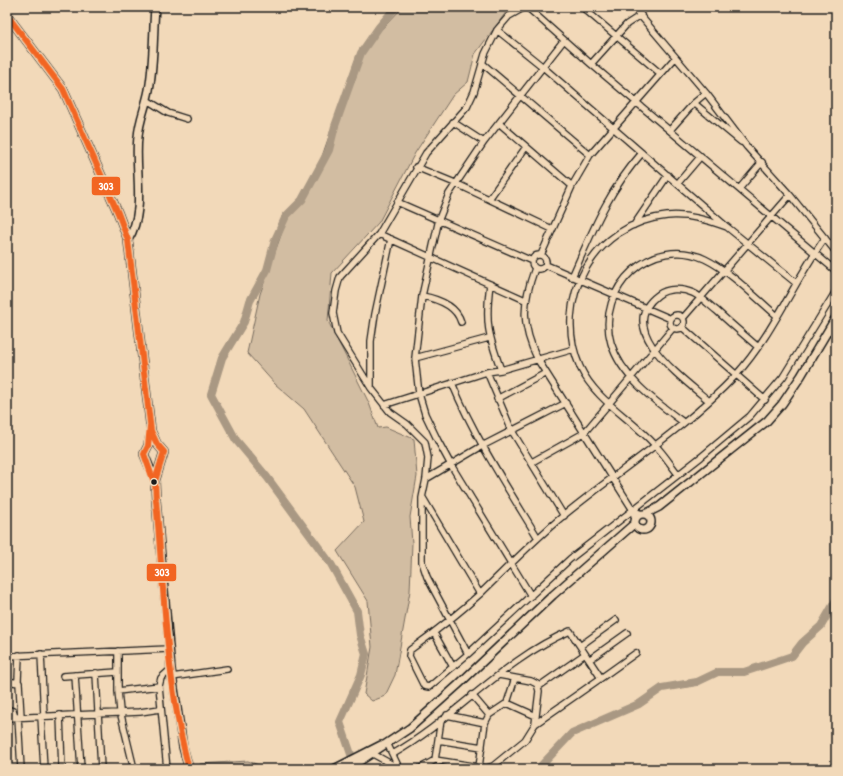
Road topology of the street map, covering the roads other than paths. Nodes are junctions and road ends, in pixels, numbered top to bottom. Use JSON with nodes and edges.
{"nodes":[{"id":1,"x":155,"y":7,"type":"edge"},
{"id":2,"x":526,"y":7,"type":"edge"},
{"id":3,"x":582,"y":7,"type":"edge"},
{"id":4,"x":633,"y":7,"type":"edge"},
{"id":5,"x":7,"y":15,"type":"edge"},
{"id":6,"x":641,"y":15,"type":"junction"},
{"id":7,"x":497,"y":30,"type":"junction"},
{"id":8,"x":616,"y":36,"type":"junction"},
{"id":9,"x":564,"y":40,"type":"junction"},
{"id":10,"x":675,"y":58,"type":"junction"},
{"id":11,"x":482,"y":63,"type":"junction"},
{"id":12,"x":592,"y":64,"type":"junction"},
{"id":13,"x":543,"y":67,"type":"junction"},
{"id":14,"x":661,"y":74,"type":"junction"},
{"id":15,"x":706,"y":93,"type":"junction"},
{"id":16,"x":520,"y":95,"type":"junction"},
{"id":17,"x":146,"y":100,"type":"junction"},
{"id":18,"x":637,"y":101,"type":"junction"},
{"id":19,"x":694,"y":103,"type":"junction"},
{"id":20,"x":187,"y":119,"type":"dead end"},
{"id":21,"x":453,"y":122,"type":"junction"},
{"id":22,"x":500,"y":124,"type":"junction"},
{"id":23,"x":613,"y":128,"type":"junction"},
{"id":24,"x":670,"y":130,"type":"junction"},
{"id":25,"x":484,"y":142,"type":"junction"},
{"id":26,"x":526,"y":147,"type":"junction"},
{"id":27,"x":747,"y":147,"type":"junction"},
{"id":28,"x":642,"y":153,"type":"junction"},
{"id":29,"x":590,"y":155,"type":"junction"},
{"id":30,"x":701,"y":156,"type":"junction"},
{"id":31,"x":762,"y":162,"type":"junction"},
{"id":32,"x":416,"y":167,"type":"junction"},
{"id":33,"x":668,"y":175,"type":"junction"},
{"id":34,"x":455,"y":183,"type":"junction"},
{"id":35,"x":678,"y":183,"type":"junction"},
{"id":36,"x":572,"y":186,"type":"junction"},
{"id":37,"x":740,"y":189,"type":"junction"},
{"id":38,"x":790,"y":195,"type":"junction"},
{"id":39,"x":489,"y":199,"type":"junction"},
{"id":40,"x":397,"y":202,"type":"junction"},
{"id":41,"x":772,"y":216,"type":"junction"},
{"id":42,"x":439,"y":219,"type":"junction"},
{"id":43,"x":634,"y":225,"type":"junction"},
{"id":44,"x":727,"y":227,"type":"junction"},
{"id":45,"x":552,"y":229,"type":"junction"},
{"id":46,"x":379,"y":234,"type":"junction"},
{"id":47,"x":825,"y":238,"type":"junction"},
{"id":48,"x":391,"y":239,"type":"junction"},
{"id":49,"x":128,"y":240,"type":"junction"},
{"id":50,"x":749,"y":244,"type":"junction"},
{"id":51,"x":836,"y":252,"type":"edge"},
{"id":52,"x":814,"y":253,"type":"junction"},
{"id":53,"x":541,"y":255,"type":"junction"},
{"id":54,"x":431,"y":257,"type":"junction"},
{"id":55,"x":532,"y":261,"type":"junction"},
{"id":56,"x":546,"y":266,"type":"junction"},
{"id":57,"x":535,"y":268,"type":"junction"},
{"id":58,"x":836,"y":271,"type":"edge"},
{"id":59,"x":724,"y":272,"type":"junction"},
{"id":60,"x":572,"y":277,"type":"junction"},
{"id":61,"x":578,"y":281,"type":"junction"},
{"id":62,"x":796,"y":283,"type":"junction"},
{"id":63,"x":490,"y":284,"type":"junction"},
{"id":64,"x":836,"y":291,"type":"edge"},
{"id":65,"x":422,"y":296,"type":"junction"},
{"id":66,"x":614,"y":296,"type":"junction"},
{"id":67,"x":701,"y":298,"type":"junction"},
{"id":68,"x":526,"y":300,"type":"junction"},
{"id":69,"x":646,"y":310,"type":"junction"},
{"id":70,"x":776,"y":315,"type":"junction"},
{"id":71,"x":836,"y":317,"type":"edge"},
{"id":72,"x":683,"y":318,"type":"junction"},
{"id":73,"x":671,"y":319,"type":"junction"},
{"id":74,"x":461,"y":322,"type":"dead end"},
{"id":75,"x":682,"y":327,"type":"junction"},
{"id":76,"x":673,"y":328,"type":"junction"},
{"id":77,"x":489,"y":338,"type":"junction"},
{"id":78,"x":758,"y":347,"type":"junction"},
{"id":79,"x":574,"y":350,"type":"junction"},
{"id":80,"x":655,"y":351,"type":"junction"},
{"id":81,"x":415,"y":358,"type":"junction"},
{"id":82,"x":538,"y":360,"type":"junction"},
{"id":83,"x":501,"y":370,"type":"junction"},
{"id":84,"x":486,"y":372,"type":"junction"},
{"id":85,"x":546,"y":374,"type":"junction"},
{"id":86,"x":736,"y":375,"type":"junction"},
{"id":87,"x":631,"y":377,"type":"junction"},
{"id":88,"x":452,"y":383,"type":"junction"},
{"id":89,"x":371,"y":388,"type":"junction"},
{"id":90,"x":419,"y":394,"type":"junction"},
{"id":91,"x":497,"y":399,"type":"junction"},
{"id":92,"x":765,"y":400,"type":"junction"},
{"id":93,"x":709,"y":401,"type":"junction"},
{"id":94,"x":566,"y":403,"type":"junction"},
{"id":95,"x":608,"y":403,"type":"junction"},
{"id":96,"x":384,"y":405,"type":"junction"},
{"id":97,"x":683,"y":422,"type":"junction"},
{"id":98,"x":151,"y":431,"type":"junction"},
{"id":99,"x":512,"y":431,"type":"junction"},
{"id":100,"x":584,"y":433,"type":"junction"},
{"id":101,"x":157,"y":444,"type":"junction"},
{"id":102,"x":655,"y":445,"type":"junction"},
{"id":103,"x":148,"y":446,"type":"junction"},
{"id":104,"x":482,"y":446,"type":"junction"},
{"id":105,"x":163,"y":459,"type":"junction"},
{"id":106,"x":147,"y":462,"type":"junction"},
{"id":107,"x":532,"y":462,"type":"junction"},
{"id":108,"x":451,"y":465,"type":"junction"},
{"id":109,"x":678,"y":474,"type":"junction"},
{"id":110,"x":613,"y":478,"type":"junction"},
{"id":111,"x":426,"y":479,"type":"junction"},
{"id":112,"x":155,"y":481,"type":"junction"},
{"id":113,"x":422,"y":498,"type":"junction"},
{"id":114,"x":659,"y":507,"type":"junction"},
{"id":115,"x":633,"y":510,"type":"junction"},
{"id":116,"x":643,"y":514,"type":"junction"},
{"id":117,"x":564,"y":516,"type":"junction"},
{"id":118,"x":651,"y":521,"type":"junction"},
{"id":119,"x":636,"y":524,"type":"junction"},
{"id":120,"x":538,"y":538,"type":"junction"},
{"id":121,"x":512,"y":563,"type":"junction"},
{"id":122,"x":480,"y":594,"type":"junction"},
{"id":123,"x":531,"y":596,"type":"junction"},
{"id":124,"x":450,"y":619,"type":"junction"},
{"id":125,"x":616,"y":620,"type":"dead end"},
{"id":126,"x":434,"y":632,"type":"junction"},
{"id":127,"x":627,"y":633,"type":"dead end"},
{"id":128,"x":580,"y":646,"type":"junction"},
{"id":129,"x":170,"y":649,"type":"junction"},
{"id":130,"x":118,"y":651,"type":"junction"},
{"id":131,"x":636,"y":653,"type":"dead end"},
{"id":132,"x":41,"y":654,"type":"junction"},
{"id":133,"x":468,"y":654,"type":"junction"},
{"id":134,"x":585,"y":654,"type":"junction"},
{"id":135,"x":19,"y":655,"type":"junction"},
{"id":136,"x":7,"y":656,"type":"edge"},
{"id":137,"x":589,"y":660,"type":"junction"},
{"id":138,"x":453,"y":667,"type":"junction"},
{"id":139,"x":171,"y":669,"type":"junction"},
{"id":140,"x":227,"y":669,"type":"dead end"},
{"id":141,"x":117,"y":672,"type":"junction"},
{"id":142,"x":96,"y":673,"type":"junction"},
{"id":143,"x":76,"y":675,"type":"junction"},
{"id":144,"x":499,"y":675,"type":"junction"},
{"id":145,"x":63,"y":676,"type":"dead end"},
{"id":146,"x":172,"y":678,"type":"junction"},
{"id":147,"x":515,"y":678,"type":"junction"},
{"id":148,"x":601,"y":678,"type":"junction"},
{"id":149,"x":7,"y":681,"type":"edge"},
{"id":150,"x":18,"y":682,"type":"junction"},
{"id":151,"x":159,"y":686,"type":"junction"},
{"id":152,"x":538,"y":687,"type":"junction"},
{"id":153,"x":118,"y":691,"type":"junction"},
{"id":154,"x":472,"y":695,"type":"junction"},
{"id":155,"x":507,"y":703,"type":"junction"},
{"id":156,"x":7,"y":709,"type":"edge"},
{"id":157,"x":160,"y":709,"type":"junction"},
{"id":158,"x":120,"y":711,"type":"junction"},
{"id":159,"x":97,"y":713,"type":"junction"},
{"id":160,"x":79,"y":714,"type":"junction"},
{"id":161,"x":60,"y":715,"type":"junction"},
{"id":162,"x":489,"y":715,"type":"junction"},
{"id":163,"x":43,"y":716,"type":"junction"},
{"id":164,"x":447,"y":716,"type":"junction"},
{"id":165,"x":536,"y":716,"type":"junction"},
{"id":166,"x":18,"y":717,"type":"junction"},
{"id":167,"x":7,"y":718,"type":"edge"},
{"id":168,"x":441,"y":720,"type":"junction"},
{"id":169,"x":485,"y":723,"type":"junction"},
{"id":170,"x":535,"y":724,"type":"junction"},
{"id":171,"x":438,"y":740,"type":"junction"},
{"id":172,"x":387,"y":743,"type":"junction"},
{"id":173,"x":482,"y":747,"type":"junction"},
{"id":174,"x":373,"y":754,"type":"junction"},
{"id":175,"x":393,"y":754,"type":"junction"},
{"id":176,"x":363,"y":756,"type":"junction"},
{"id":177,"x":436,"y":760,"type":"junction"},
{"id":178,"x":447,"y":762,"type":"junction"},
{"id":179,"x":479,"y":767,"type":"junction"},
{"id":180,"x":422,"y":768,"type":"edge"},
{"id":181,"x":21,"y":769,"type":"edge"},
{"id":182,"x":44,"y":769,"type":"edge"},
{"id":183,"x":62,"y":769,"type":"edge"},
{"id":184,"x":81,"y":769,"type":"edge"},
{"id":185,"x":101,"y":769,"type":"edge"},
{"id":186,"x":134,"y":769,"type":"edge"},
{"id":187,"x":167,"y":769,"type":"edge"},
{"id":188,"x":189,"y":769,"type":"edge"},
{"id":189,"x":334,"y":769,"type":"edge"},
{"id":190,"x":348,"y":769,"type":"edge"},
{"id":191,"x":399,"y":769,"type":"edge"},
{"id":192,"x":446,"y":769,"type":"edge"}],
"edges":[{"from":1,"to":17,"type":"street"},
{"from":2,"to":7,"type":"street"},
{"from":2,"to":9,"type":"street"},
{"from":3,"to":8,"type":"street"},
{"from":4,"to":6,"type":"street"},
{"from":5,"to":49,"type":"street"},
{"from":6,"to":8,"type":"street"},
{"from":6,"to":10,"type":"street"},
{"from":7,"to":11,"type":"street"},
{"from":7,"to":13,"type":"street"},
{"from":8,"to":12,"type":"street"},
{"from":8,"to":14,"type":"street"},
{"from":9,"to":12,"type":"street"},
{"from":9,"to":13,"type":"street"},
{"from":10,"to":14,"type":"street"},
{"from":10,"to":15,"type":"street"},
{"from":11,"to":16,"type":"street"},
{"from":11,"to":21,"type":"street"},
{"from":12,"to":18,"type":"street"},
{"from":13,"to":16,"type":"street"},
{"from":13,"to":23,"type":"street"},
{"from":14,"to":18,"type":"street"},
{"from":15,"to":19,"type":"street"},
{"from":15,"to":27,"type":"street"},
{"from":16,"to":22,"type":"street"},
{"from":16,"to":29,"type":"street"},
{"from":17,"to":20,"type":"street"},
{"from":17,"to":49,"type":"street"},
{"from":18,"to":23,"type":"street"},
{"from":18,"to":24,"type":"street"},
{"from":19,"to":24,"type":"street"},
{"from":19,"to":27,"type":"street"},
{"from":21,"to":25,"type":"street"},
{"from":21,"to":32,"type":"street"},
{"from":22,"to":25,"type":"street"},
{"from":22,"to":26,"type":"street"},
{"from":23,"to":28,"type":"street"},
{"from":23,"to":29,"type":"street"},
{"from":24,"to":30,"type":"street"},
{"from":25,"to":34,"type":"street"},
{"from":26,"to":36,"type":"street"},
{"from":26,"to":39,"type":"street"},
{"from":27,"to":31,"type":"street"},
{"from":28,"to":33,"type":"street"},
{"from":28,"to":60,"type":"street"},
{"from":29,"to":36,"type":"street"},
{"from":30,"to":35,"type":"street"},
{"from":30,"to":37,"type":"street"},
{"from":31,"to":37,"type":"street"},
{"from":31,"to":38,"type":"street"},
{"from":32,"to":34,"type":"street"},
{"from":32,"to":40,"type":"street"},
{"from":33,"to":35,"type":"street"},
{"from":33,"to":43,"type":"street"},
{"from":34,"to":39,"type":"street"},
{"from":34,"to":42,"type":"street"},
{"from":35,"to":44,"type":"street"},
{"from":36,"to":45,"type":"street"},
{"from":37,"to":41,"type":"street"},
{"from":38,"to":41,"type":"street"},
{"from":38,"to":47,"type":"street"},
{"from":39,"to":45,"type":"street"},
{"from":40,"to":42,"type":"street"},
{"from":40,"to":46,"type":"street"},
{"from":41,"to":50,"type":"street"},
{"from":41,"to":52,"type":"street"},
{"from":42,"to":54,"type":"street"},
{"from":42,"to":55,"type":"street"},
{"from":43,"to":44,"type":"street"},
{"from":43,"to":61,"type":"street"},
{"from":44,"to":50,"type":"street"},
{"from":45,"to":53,"type":"street"},
{"from":46,"to":48,"type":"street"},
{"from":46,"to":89,"type":"street"},
{"from":47,"to":51,"type":"street"},
{"from":47,"to":52,"type":"street"},
{"from":48,"to":54,"type":"street"},
{"from":48,"to":89,"type":"street"},
{"from":49,"to":98,"type":"street"},
{"from":50,"to":59,"type":"street"},
{"from":50,"to":62,"type":"street"},
{"from":52,"to":58,"type":"street"},
{"from":52,"to":62,"type":"street"},
{"from":53,"to":55,"type":"street"},
{"from":53,"to":56,"type":"street"},
{"from":54,"to":63,"type":"street"},
{"from":54,"to":65,"type":"street"},
{"from":55,"to":57,"type":"street"},
{"from":56,"to":57,"type":"street"},
{"from":56,"to":60,"type":"street"},
{"from":57,"to":68,"type":"street"},
{"from":59,"to":66,"type":"street"},
{"from":59,"to":67,"type":"street"},
{"from":59,"to":70,"type":"street"},
{"from":60,"to":61,"type":"street"},
{"from":61,"to":66,"type":"street"},
{"from":61,"to":79,"type":"street"},
{"from":62,"to":70,"type":"street"},
{"from":63,"to":68,"type":"street"},
{"from":63,"to":77,"type":"street"},
{"from":64,"to":92,"type":"street"},
{"from":65,"to":74,"type":"street"},
{"from":65,"to":81,"type":"street"},
{"from":66,"to":69,"type":"street"},
{"from":66,"to":87,"type":"street"},
{"from":67,"to":69,"type":"street"},
{"from":67,"to":72,"type":"street"},
{"from":67,"to":78,"type":"street"},
{"from":68,"to":82,"type":"street"},
{"from":69,"to":73,"type":"street"},
{"from":69,"to":80,"type":"street"},
{"from":70,"to":78,"type":"street"},
{"from":71,"to":114,"type":"street"},
{"from":72,"to":73,"type":"street"},
{"from":72,"to":75,"type":"street"},
{"from":73,"to":76,"type":"street"},
{"from":75,"to":76,"type":"street"},
{"from":75,"to":86,"type":"street"},
{"from":76,"to":80,"type":"street"},
{"from":77,"to":81,"type":"street"},
{"from":77,"to":83,"type":"street"},
{"from":78,"to":86,"type":"street"},
{"from":79,"to":82,"type":"street"},
{"from":79,"to":95,"type":"street"},
{"from":80,"to":87,"type":"street"},
{"from":80,"to":93,"type":"street"},
{"from":81,"to":90,"type":"street"},
{"from":82,"to":83,"type":"street"},
{"from":82,"to":85,"type":"street"},
{"from":83,"to":84,"type":"street"},
{"from":84,"to":88,"type":"street"},
{"from":84,"to":91,"type":"street"},
{"from":85,"to":91,"type":"street"},
{"from":85,"to":94,"type":"street"},
{"from":86,"to":92,"type":"street"},
{"from":86,"to":93,"type":"street"},
{"from":87,"to":95,"type":"street"},
{"from":87,"to":97,"type":"street"},
{"from":88,"to":90,"type":"street"},
{"from":88,"to":104,"type":"street"},
{"from":89,"to":96,"type":"street"},
{"from":90,"to":96,"type":"street"},
{"from":90,"to":108,"type":"street"},
{"from":91,"to":99,"type":"street"},
{"from":92,"to":109,"type":"street"},
{"from":93,"to":97,"type":"street"},
{"from":94,"to":99,"type":"street"},
{"from":94,"to":100,"type":"street"},
{"from":95,"to":100,"type":"street"},
{"from":95,"to":102,"type":"street"},
{"from":96,"to":111,"type":"street"},
{"from":97,"to":102,"type":"street"},
{"from":98,"to":101,"type":"street"},
{"from":98,"to":103,"type":"street"},
{"from":99,"to":104,"type":"street"},
{"from":99,"to":107,"type":"street"},
{"from":100,"to":107,"type":"street"},
{"from":100,"to":110,"type":"street"},
{"from":101,"to":103,"type":"street"},
{"from":101,"to":105,"type":"street"},
{"from":102,"to":109,"type":"street"},
{"from":102,"to":110,"type":"street"},
{"from":103,"to":106,"type":"street"},
{"from":104,"to":108,"type":"street"},
{"from":104,"to":120,"type":"street"},
{"from":105,"to":106,"type":"street"},
{"from":105,"to":112,"type":"street"},
{"from":106,"to":112,"type":"street"},
{"from":107,"to":117,"type":"street"},
{"from":108,"to":111,"type":"street"},
{"from":108,"to":121,"type":"street"},
{"from":109,"to":115,"type":"street"},
{"from":110,"to":115,"type":"street"},
{"from":110,"to":117,"type":"street"},
{"from":111,"to":113,"type":"street"},
{"from":112,"to":129,"type":"street"},
{"from":113,"to":122,"type":"street"},
{"from":113,"to":124,"type":"street"},
{"from":114,"to":116,"type":"street"},
{"from":114,"to":118,"type":"street"},
{"from":115,"to":116,"type":"street"},
{"from":115,"to":119,"type":"street"},
{"from":115,"to":123,"type":"street"},
{"from":116,"to":118,"type":"street"},
{"from":116,"to":119,"type":"street"},
{"from":117,"to":120,"type":"street"},
{"from":118,"to":119,"type":"street"},
{"from":119,"to":172,"type":"street"},
{"from":120,"to":121,"type":"street"},
{"from":121,"to":122,"type":"street"},
{"from":121,"to":123,"type":"street"},
{"from":122,"to":124,"type":"street"},
{"from":123,"to":133,"type":"street"},
{"from":124,"to":126,"type":"street"},
{"from":124,"to":133,"type":"street"},
{"from":125,"to":128,"type":"street"},
{"from":126,"to":138,"type":"street"},
{"from":126,"to":138,"type":"street"},
{"from":127,"to":137,"type":"street"},
{"from":128,"to":134,"type":"street"},
{"from":128,"to":144,"type":"street"},
{"from":129,"to":130,"type":"street"},
{"from":129,"to":139,"type":"street"},
{"from":130,"to":132,"type":"street"},
{"from":130,"to":141,"type":"street"},
{"from":131,"to":148,"type":"street"},
{"from":132,"to":135,"type":"street"},
{"from":132,"to":163,"type":"street"},
{"from":133,"to":138,"type":"street"},
{"from":134,"to":137,"type":"street"},
{"from":134,"to":152,"type":"street"},
{"from":135,"to":136,"type":"street"},
{"from":135,"to":150,"type":"street"},
{"from":137,"to":148,"type":"street"},
{"from":139,"to":146,"type":"street"},
{"from":139,"to":151,"type":"street"},
{"from":140,"to":146,"type":"street"},
{"from":141,"to":142,"type":"street"},
{"from":141,"to":153,"type":"street"},
{"from":142,"to":143,"type":"street"},
{"from":142,"to":159,"type":"street"},
{"from":143,"to":145,"type":"street"},
{"from":143,"to":160,"type":"street"},
{"from":144,"to":147,"type":"street"},
{"from":144,"to":154,"type":"street"},
{"from":146,"to":188,"type":"street"},
{"from":147,"to":152,"type":"street"},
{"from":147,"to":155,"type":"street"},
{"from":148,"to":170,"type":"street"},
{"from":149,"to":150,"type":"street"},
{"from":150,"to":166,"type":"street"},
{"from":151,"to":153,"type":"street"},
{"from":151,"to":157,"type":"street"},
{"from":152,"to":165,"type":"street"},
{"from":153,"to":158,"type":"street"},
{"from":154,"to":162,"type":"street"},
{"from":154,"to":164,"type":"street"},
{"from":155,"to":162,"type":"street"},
{"from":155,"to":165,"type":"street"},
{"from":156,"to":166,"type":"street"},
{"from":157,"to":158,"type":"street"},
{"from":157,"to":187,"type":"street"},
{"from":158,"to":159,"type":"street"},
{"from":158,"to":186,"type":"street"},
{"from":159,"to":160,"type":"street"},
{"from":159,"to":185,"type":"street"},
{"from":160,"to":161,"type":"street"},
{"from":160,"to":184,"type":"street"},
{"from":161,"to":163,"type":"street"},
{"from":161,"to":183,"type":"street"},
{"from":162,"to":169,"type":"street"},
{"from":163,"to":166,"type":"street"},
{"from":163,"to":182,"type":"street"},
{"from":164,"to":168,"type":"street"},
{"from":164,"to":169,"type":"street"},
{"from":165,"to":170,"type":"street"},
{"from":166,"to":167,"type":"street"},
{"from":166,"to":181,"type":"street"},
{"from":168,"to":171,"type":"street"},
{"from":168,"to":175,"type":"street"},
{"from":169,"to":173,"type":"street"},
{"from":170,"to":179,"type":"street"},
{"from":171,"to":173,"type":"street"},
{"from":171,"to":177,"type":"street"},
{"from":172,"to":174,"type":"street"},
{"from":172,"to":175,"type":"street"},
{"from":172,"to":176,"type":"street"},
{"from":173,"to":179,"type":"street"},
{"from":174,"to":176,"type":"street"},
{"from":174,"to":191,"type":"street"},
{"from":175,"to":191,"type":"street"},
{"from":176,"to":189,"type":"street"},
{"from":176,"to":190,"type":"street"},
{"from":177,"to":178,"type":"street"},
{"from":177,"to":180,"type":"street"},
{"from":178,"to":179,"type":"street"},
{"from":178,"to":192,"type":"street"}]}
